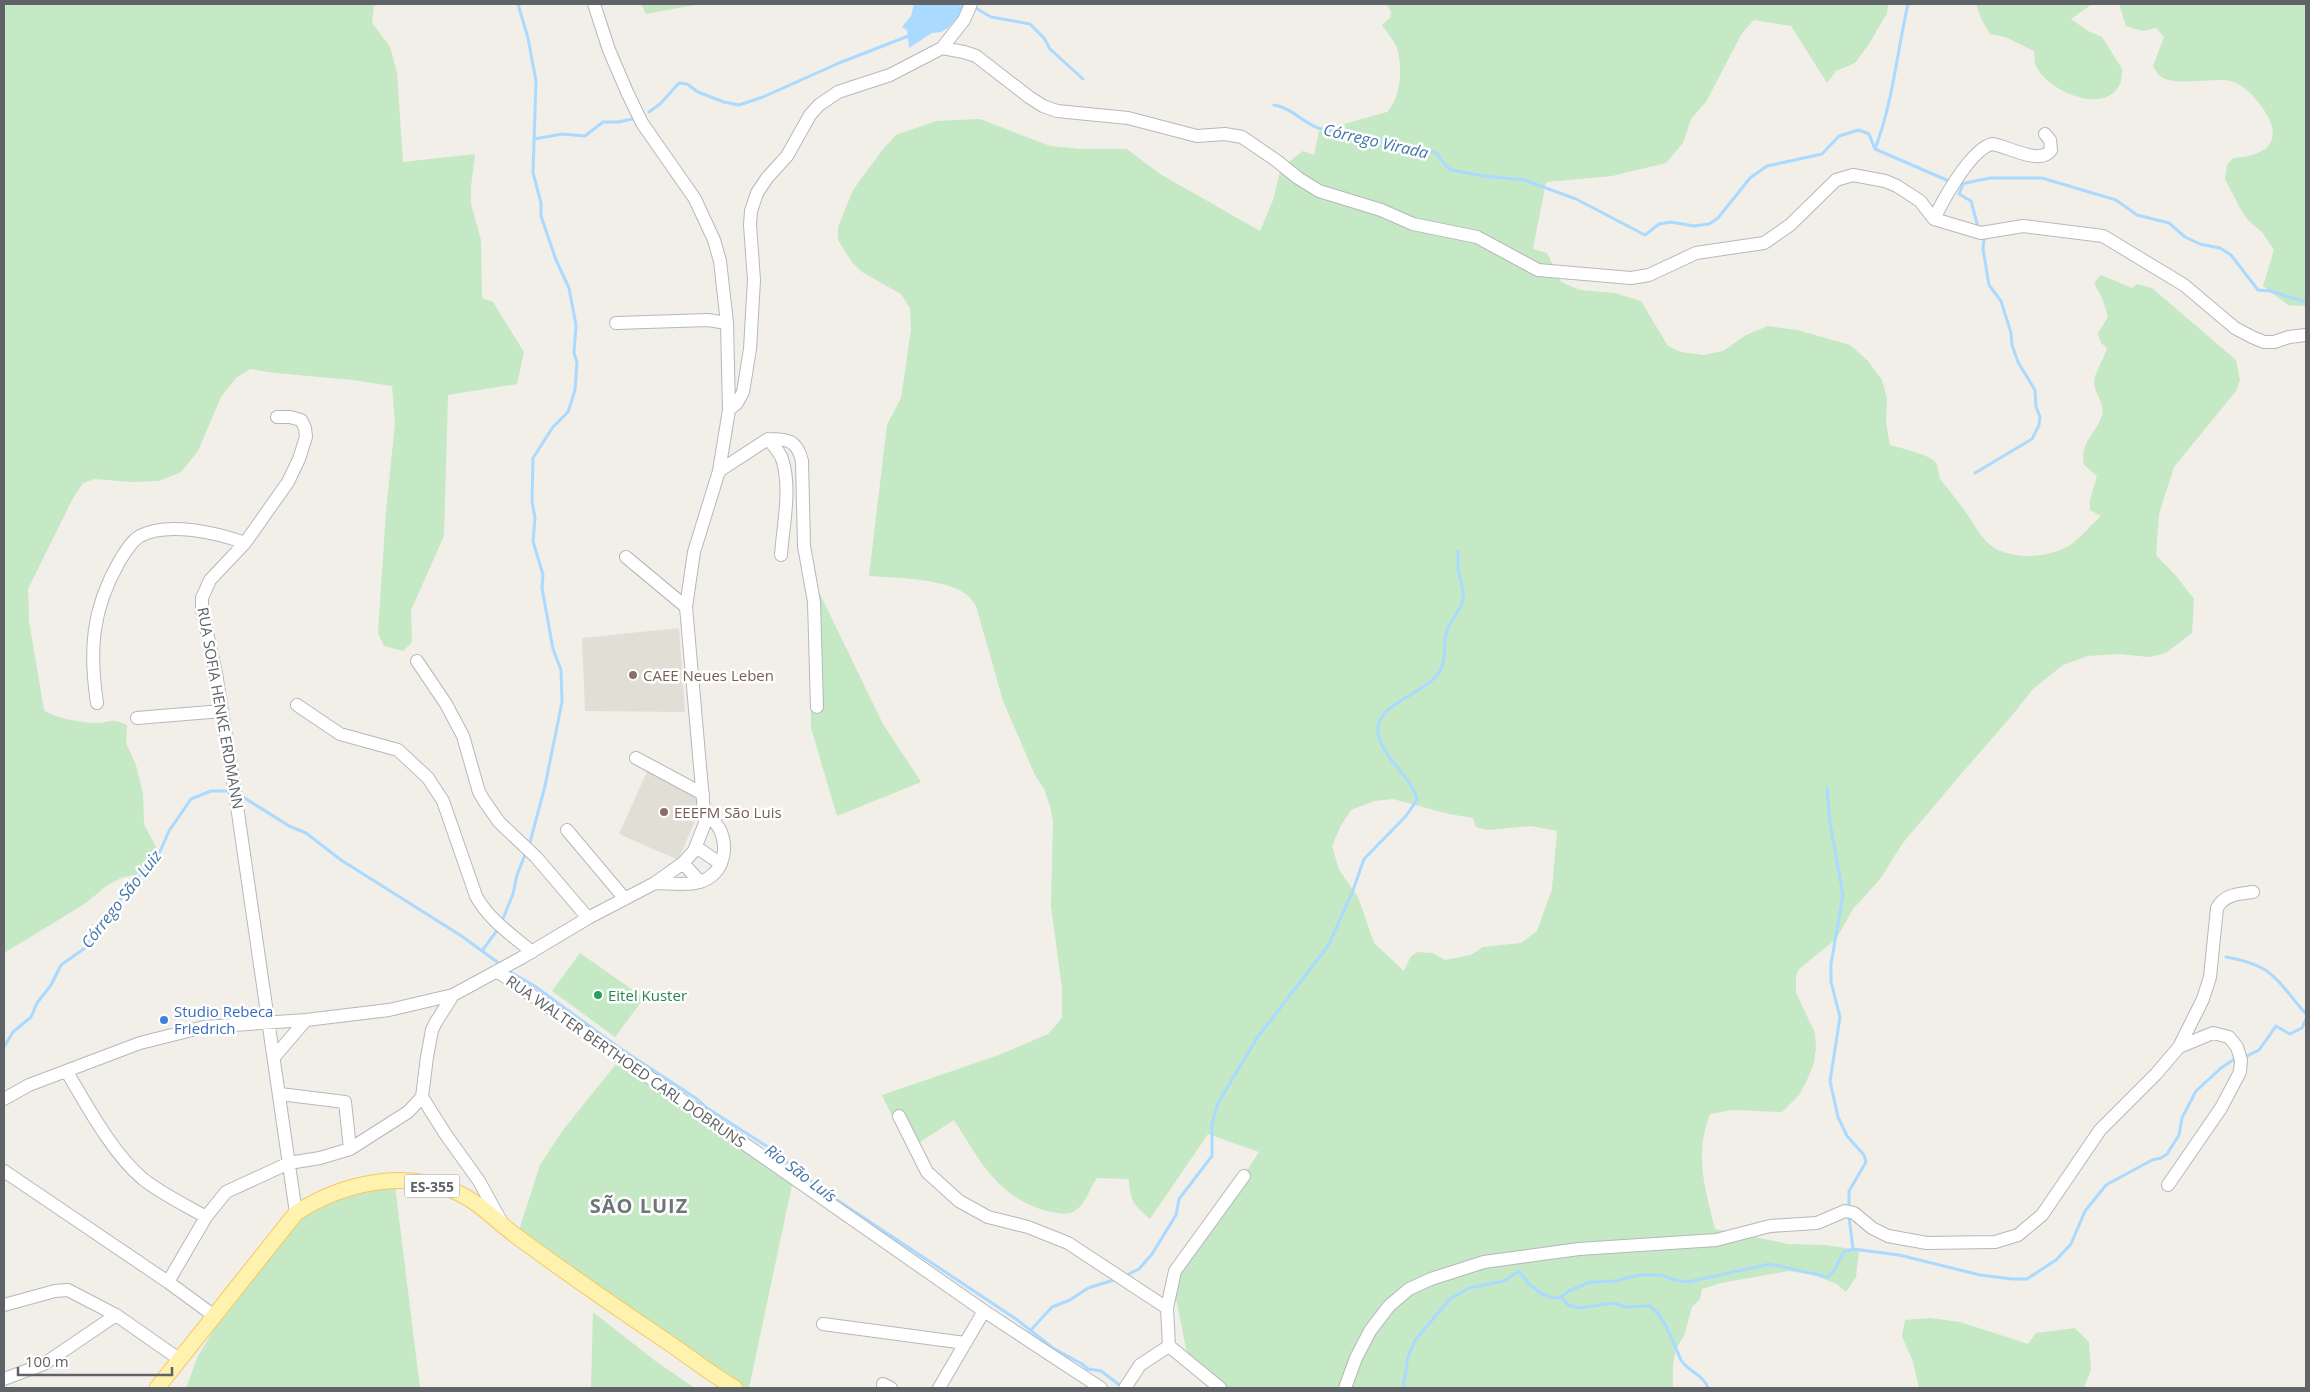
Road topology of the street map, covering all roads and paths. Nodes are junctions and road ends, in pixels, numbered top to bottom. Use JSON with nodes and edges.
{"nodes":[{"id":1,"x":594,"y":4,"type":"edge"},
{"id":2,"x":971,"y":4,"type":"edge"},
{"id":3,"x":942,"y":48,"type":"junction"},
{"id":4,"x":2045,"y":134,"type":"dead end"},
{"id":5,"x":1934,"y":219,"type":"junction"},
{"id":6,"x":616,"y":323,"type":"dead end"},
{"id":7,"x":726,"y":323,"type":"junction"},
{"id":8,"x":2306,"y":335,"type":"edge"},
{"id":9,"x":729,"y":410,"type":"junction"},
{"id":10,"x":277,"y":417,"type":"dead end"},
{"id":11,"x":768,"y":439,"type":"junction"},
{"id":12,"x":719,"y":471,"type":"junction"},
{"id":13,"x":245,"y":543,"type":"junction"},
{"id":14,"x":781,"y":555,"type":"dead end"},
{"id":15,"x":626,"y":557,"type":"dead end"},
{"id":16,"x":686,"y":607,"type":"junction"},
{"id":17,"x":417,"y":661,"type":"dead end"},
{"id":18,"x":97,"y":703,"type":"dead end"},
{"id":19,"x":297,"y":704,"type":"dead end"},
{"id":20,"x":817,"y":707,"type":"dead end"},
{"id":21,"x":222,"y":711,"type":"junction"},
{"id":22,"x":136,"y":718,"type":"dead end"},
{"id":23,"x":636,"y":758,"type":"dead end"},
{"id":24,"x":703,"y":794,"type":"junction"},
{"id":25,"x":703,"y":809,"type":"junction"},
{"id":26,"x":567,"y":830,"type":"dead end"},
{"id":27,"x":696,"y":847,"type":"junction"},
{"id":28,"x":683,"y":863,"type":"junction"},
{"id":29,"x":721,"y":864,"type":"junction"},
{"id":30,"x":700,"y":882,"type":"junction"},
{"id":31,"x":656,"y":883,"type":"junction"},
{"id":32,"x":2253,"y":892,"type":"dead end"},
{"id":33,"x":624,"y":899,"type":"junction"},
{"id":34,"x":588,"y":918,"type":"junction"},
{"id":35,"x":527,"y":955,"type":"junction"},
{"id":36,"x":498,"y":971,"type":"junction"},
{"id":37,"x":453,"y":995,"type":"junction"},
{"id":38,"x":306,"y":1020,"type":"junction"},
{"id":39,"x":270,"y":1023,"type":"junction"},
{"id":40,"x":2179,"y":1047,"type":"junction"},
{"id":41,"x":275,"y":1056,"type":"junction"},
{"id":42,"x":67,"y":1072,"type":"junction"},
{"id":43,"x":280,"y":1094,"type":"junction"},
{"id":44,"x":422,"y":1097,"type":"junction"},
{"id":45,"x":4,"y":1099,"type":"edge"},
{"id":46,"x":899,"y":1116,"type":"dead end"},
{"id":47,"x":350,"y":1149,"type":"junction"},
{"id":48,"x":289,"y":1163,"type":"junction"},
{"id":49,"x":4,"y":1171,"type":"edge"},
{"id":50,"x":1244,"y":1176,"type":"dead end"},
{"id":51,"x":2168,"y":1185,"type":"dead end"},
{"id":52,"x":296,"y":1213,"type":"junction"},
{"id":53,"x":206,"y":1217,"type":"junction"},
{"id":54,"x":506,"y":1229,"type":"junction"},
{"id":55,"x":168,"y":1282,"type":"junction"},
{"id":56,"x":4,"y":1305,"type":"edge"},
{"id":57,"x":1167,"y":1308,"type":"junction"},
{"id":58,"x":984,"y":1311,"type":"junction"},
{"id":59,"x":116,"y":1315,"type":"junction"},
{"id":60,"x":213,"y":1315,"type":"junction"},
{"id":61,"x":823,"y":1324,"type":"dead end"},
{"id":62,"x":965,"y":1343,"type":"junction"},
{"id":63,"x":1169,"y":1346,"type":"junction"},
{"id":64,"x":180,"y":1359,"type":"junction"},
{"id":65,"x":4,"y":1379,"type":"edge"},
{"id":66,"x":1125,"y":1387,"type":"edge"},
{"id":67,"x":156,"y":1388,"type":"edge"},
{"id":68,"x":735,"y":1388,"type":"edge"},
{"id":69,"x":939,"y":1388,"type":"edge"},
{"id":70,"x":1101,"y":1388,"type":"edge"},
{"id":71,"x":1220,"y":1388,"type":"edge"},
{"id":72,"x":1345,"y":1388,"type":"edge"}],
"edges":[{"from":1,"to":7,"type":"street"},
{"from":2,"to":3,"type":"street"},
{"from":3,"to":5,"type":"street"},
{"from":3,"to":9,"type":"street"},
{"from":4,"to":5,"type":"street"},
{"from":5,"to":8,"type":"street"},
{"from":6,"to":7,"type":"street"},
{"from":7,"to":9,"type":"street"},
{"from":9,"to":12,"type":"street"},
{"from":10,"to":13,"type":"street","name":"RUA SOFIA HENKE ERDMANN"},
{"from":11,"to":12,"type":"street"},
{"from":11,"to":14,"type":"street"},
{"from":11,"to":20,"type":"street"},
{"from":12,"to":16,"type":"street"},
{"from":13,"to":18,"type":"street"},
{"from":13,"to":21,"type":"street","name":"RUA SOFIA HENKE ERDMANN"},
{"from":15,"to":16,"type":"street"},
{"from":16,"to":24,"type":"street"},
{"from":17,"to":34,"type":"street"},
{"from":19,"to":35,"type":"street"},
{"from":21,"to":22,"type":"street"},
{"from":21,"to":39,"type":"street","name":"RUA SOFIA HENKE ERDMANN"},
{"from":23,"to":24,"type":"street"},
{"from":24,"to":25,"type":"street"},
{"from":25,"to":27,"type":"street"},
{"from":25,"to":29,"type":"street"},
{"from":26,"to":33,"type":"street"},
{"from":27,"to":28,"type":"street"},
{"from":27,"to":29,"type":"street"},
{"from":28,"to":30,"type":"street"},
{"from":28,"to":31,"type":"street"},
{"from":29,"to":30,"type":"street"},
{"from":30,"to":31,"type":"street"},
{"from":31,"to":33,"type":"street"},
{"from":32,"to":40,"type":"street"},
{"from":33,"to":34,"type":"street"},
{"from":34,"to":35,"type":"street"},
{"from":35,"to":36,"type":"street"},
{"from":36,"to":37,"type":"street"},
{"from":36,"to":58,"type":"street","name":"RUA WALTER BERTHOED CARL DOBRUNS"},
{"from":37,"to":38,"type":"street"},
{"from":37,"to":44,"type":"street"},
{"from":38,"to":39,"type":"street"},
{"from":38,"to":41,"type":"street"},
{"from":39,"to":41,"type":"street","name":"RUA SOFIA HENKE ERDMANN"},
{"from":39,"to":42,"type":"street"},
{"from":40,"to":51,"type":"street"},
{"from":40,"to":72,"type":"street"},
{"from":41,"to":43,"type":"street","name":"RUA SOFIA HENKE ERDMANN"},
{"from":42,"to":45,"type":"street"},
{"from":42,"to":53,"type":"street"},
{"from":43,"to":47,"type":"street"},
{"from":43,"to":48,"type":"street","name":"RUA SOFIA HENKE ERDMANN"},
{"from":44,"to":47,"type":"street"},
{"from":44,"to":54,"type":"street"},
{"from":46,"to":57,"type":"street"},
{"from":47,"to":48,"type":"street"},
{"from":48,"to":52,"type":"street","name":"RUA SOFIA HENKE ERDMANN"},
{"from":48,"to":53,"type":"street"},
{"from":49,"to":55,"type":"street"},
{"from":50,"to":57,"type":"street"},
{"from":52,"to":54,"type":"main road","number":"ES-355"},
{"from":52,"to":60,"type":"main road","number":"ES-355"},
{"from":53,"to":55,"type":"street"},
{"from":54,"to":68,"type":"main road","number":"ES-355"},
{"from":55,"to":60,"type":"street"},
{"from":56,"to":59,"type":"street"},
{"from":57,"to":63,"type":"street"},
{"from":58,"to":62,"type":"street"},
{"from":58,"to":70,"type":"street","name":"RUA WALTER BERTHOED CARL DOBRUNS"},
{"from":59,"to":64,"type":"street"},
{"from":59,"to":65,"type":"street"},
{"from":60,"to":64,"type":"main road","number":"ES-355"},
{"from":61,"to":62,"type":"street"},
{"from":62,"to":69,"type":"street"},
{"from":63,"to":66,"type":"street"},
{"from":63,"to":71,"type":"street"},
{"from":64,"to":67,"type":"main road","number":"ES-355"}]}
